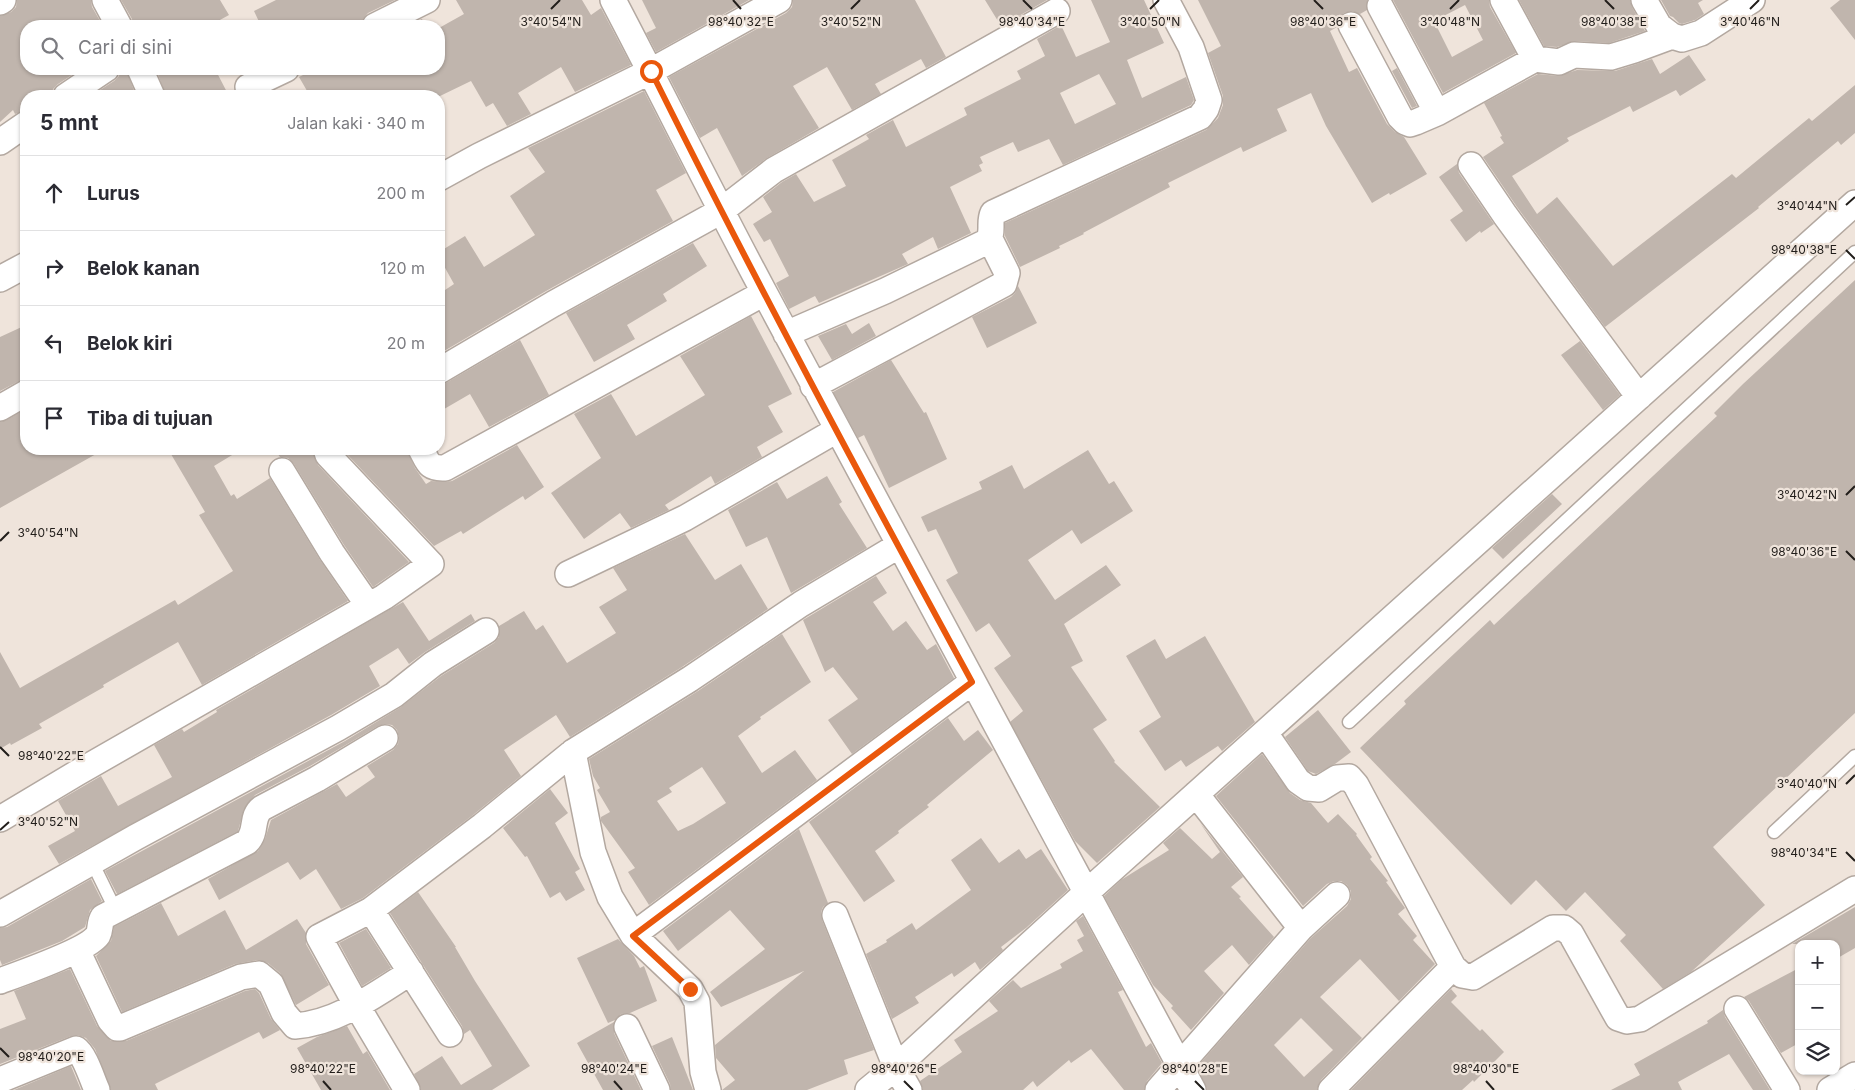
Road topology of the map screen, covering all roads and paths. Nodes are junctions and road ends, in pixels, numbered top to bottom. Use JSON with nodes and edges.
{"nodes":[{"id":1,"x":4,"y":0,"type":"edge"},
{"id":2,"x":105,"y":0,"type":"edge"},
{"id":3,"x":427,"y":0,"type":"edge"},
{"id":4,"x":612,"y":0,"type":"edge"},
{"id":5,"x":779,"y":0,"type":"edge"},
{"id":6,"x":1167,"y":0,"type":"edge"},
{"id":7,"x":1503,"y":0,"type":"edge"},
{"id":8,"x":1644,"y":0,"type":"edge"},
{"id":9,"x":1752,"y":0,"type":"edge"},
{"id":10,"x":0,"y":2,"type":"edge"},
{"id":11,"x":1380,"y":6,"type":"dead end"},
{"id":12,"x":1056,"y":11,"type":"dead end"},
{"id":13,"x":116,"y":20,"type":"edge"},
{"id":14,"x":386,"y":20,"type":"edge"},
{"id":15,"x":1351,"y":25,"type":"dead end"},
{"id":16,"x":1672,"y":36,"type":"junction"},
{"id":17,"x":1535,"y":59,"type":"junction"},
{"id":18,"x":651,"y":71,"type":"junction"},
{"id":19,"x":97,"y":75,"type":"edge"},
{"id":20,"x":143,"y":75,"type":"edge"},
{"id":21,"x":273,"y":75,"type":"edge"},
{"id":22,"x":248,"y":87,"type":"dead end"},
{"id":23,"x":75,"y":90,"type":"edge"},
{"id":24,"x":149,"y":90,"type":"edge"},
{"id":25,"x":1437,"y":112,"type":"junction"},
{"id":26,"x":1470,"y":165,"type":"dead end"},
{"id":27,"x":445,"y":175,"type":"edge"},
{"id":28,"x":1855,"y":203,"type":"edge"},
{"id":29,"x":721,"y":211,"type":"junction"},
{"id":30,"x":990,"y":239,"type":"junction"},
{"id":31,"x":1855,"y":252,"type":"edge"},
{"id":32,"x":20,"y":268,"type":"edge"},
{"id":33,"x":0,"y":279,"type":"edge"},
{"id":34,"x":764,"y":293,"type":"junction"},
{"id":35,"x":786,"y":334,"type":"junction"},
{"id":36,"x":445,"y":367,"type":"edge"},
{"id":37,"x":813,"y":386,"type":"junction"},
{"id":38,"x":20,"y":396,"type":"edge"},
{"id":39,"x":1639,"y":397,"type":"junction"},
{"id":40,"x":0,"y":408,"type":"edge"},
{"id":41,"x":837,"y":430,"type":"junction"},
{"id":42,"x":328,"y":455,"type":"edge"},
{"id":43,"x":424,"y":455,"type":"edge"},
{"id":44,"x":282,"y":471,"type":"dead end"},
{"id":45,"x":898,"y":546,"type":"junction"},
{"id":46,"x":568,"y":574,"type":"dead end"},
{"id":47,"x":368,"y":605,"type":"junction"},
{"id":48,"x":486,"y":631,"type":"dead end"},
{"id":49,"x":972,"y":682,"type":"junction"},
{"id":50,"x":1349,"y":722,"type":"dead end"},
{"id":51,"x":1265,"y":733,"type":"junction"},
{"id":52,"x":385,"y":738,"type":"dead end"},
{"id":53,"x":573,"y":752,"type":"junction"},
{"id":54,"x":1855,"y":756,"type":"edge"},
{"id":55,"x":1196,"y":794,"type":"junction"},
{"id":56,"x":0,"y":819,"type":"edge"},
{"id":57,"x":1774,"y":832,"type":"dead end"},
{"id":58,"x":92,"y":862,"type":"junction"},
{"id":59,"x":1855,"y":889,"type":"edge"},
{"id":60,"x":1087,"y":892,"type":"junction"},
{"id":61,"x":1337,"y":895,"type":"dead end"},
{"id":62,"x":371,"y":910,"type":"junction"},
{"id":63,"x":116,"y":911,"type":"junction"},
{"id":64,"x":0,"y":914,"type":"edge"},
{"id":65,"x":835,"y":915,"type":"dead end"},
{"id":66,"x":1301,"y":928,"type":"junction"},
{"id":67,"x":633,"y":936,"type":"junction"},
{"id":68,"x":77,"y":950,"type":"junction"},
{"id":69,"x":1453,"y":967,"type":"junction"},
{"id":70,"x":411,"y":972,"type":"junction"},
{"id":71,"x":0,"y":981,"type":"edge"},
{"id":72,"x":356,"y":1006,"type":"junction"},
{"id":73,"x":1737,"y":1009,"type":"dead end"},
{"id":74,"x":627,"y":1027,"type":"dead end"},
{"id":75,"x":450,"y":1034,"type":"dead end"},
{"id":76,"x":1180,"y":1065,"type":"junction"},
{"id":77,"x":896,"y":1067,"type":"junction"},
{"id":78,"x":1855,"y":1075,"type":"edge"},
{"id":79,"x":0,"y":1080,"type":"edge"},
{"id":80,"x":97,"y":1090,"type":"edge"},
{"id":81,"x":407,"y":1090,"type":"edge"},
{"id":82,"x":657,"y":1090,"type":"edge"},
{"id":83,"x":708,"y":1090,"type":"edge"},
{"id":84,"x":868,"y":1090,"type":"edge"},
{"id":85,"x":909,"y":1090,"type":"edge"},
{"id":86,"x":1158,"y":1090,"type":"edge"},
{"id":87,"x":1193,"y":1090,"type":"edge"},
{"id":88,"x":1331,"y":1090,"type":"edge"},
{"id":89,"x":1787,"y":1090,"type":"edge"},
{"id":90,"x":1830,"y":1090,"type":"edge"}],
"edges":[{"from":1,"to":10,"type":"street"},
{"from":2,"to":13,"type":"street"},
{"from":3,"to":14,"type":"street"},
{"from":4,"to":18,"type":"street"},
{"from":5,"to":18,"type":"street"},
{"from":6,"to":30,"type":"street"},
{"from":7,"to":17,"type":"street"},
{"from":8,"to":16,"type":"street"},
{"from":9,"to":16,"type":"street"},
{"from":11,"to":25,"type":"street"},
{"from":12,"to":29,"type":"street"},
{"from":15,"to":25,"type":"street"},
{"from":16,"to":17,"type":"street"},
{"from":17,"to":25,"type":"street"},
{"from":18,"to":27,"type":"street"},
{"from":18,"to":29,"type":"street"},
{"from":19,"to":23,"type":"street"},
{"from":20,"to":24,"type":"street"},
{"from":21,"to":22,"type":"street"},
{"from":26,"to":39,"type":"street"},
{"from":28,"to":39,"type":"street"},
{"from":29,"to":34,"type":"street"},
{"from":29,"to":36,"type":"street"},
{"from":30,"to":35,"type":"street"},
{"from":30,"to":37,"type":"street"},
{"from":31,"to":50,"type":"lane"},
{"from":32,"to":33,"type":"street"},
{"from":34,"to":35,"type":"street"},
{"from":34,"to":43,"type":"street"},
{"from":35,"to":37,"type":"street"},
{"from":37,"to":41,"type":"street"},
{"from":38,"to":40,"type":"street"},
{"from":39,"to":51,"type":"street"},
{"from":41,"to":45,"type":"street"},
{"from":41,"to":46,"type":"street"},
{"from":42,"to":47,"type":"street"},
{"from":44,"to":47,"type":"street"},
{"from":45,"to":49,"type":"street"},
{"from":45,"to":53,"type":"street"},
{"from":47,"to":56,"type":"street"},
{"from":48,"to":58,"type":"street"},
{"from":49,"to":60,"type":"street"},
{"from":49,"to":67,"type":"street"},
{"from":51,"to":55,"type":"street"},
{"from":51,"to":69,"type":"street"},
{"from":52,"to":63,"type":"street"},
{"from":53,"to":62,"type":"street"},
{"from":53,"to":67,"type":"street"},
{"from":54,"to":57,"type":"lane"},
{"from":55,"to":60,"type":"street"},
{"from":55,"to":66,"type":"street"},
{"from":58,"to":63,"type":"lane"},
{"from":58,"to":64,"type":"street"},
{"from":59,"to":69,"type":"street"},
{"from":60,"to":76,"type":"street"},
{"from":60,"to":77,"type":"street"},
{"from":61,"to":66,"type":"street"},
{"from":62,"to":70,"type":"street"},
{"from":62,"to":72,"type":"street"},
{"from":63,"to":68,"type":"street"},
{"from":65,"to":77,"type":"street"},
{"from":66,"to":76,"type":"street"},
{"from":67,"to":83,"type":"street"},
{"from":68,"to":71,"type":"street"},
{"from":68,"to":72,"type":"street"},
{"from":69,"to":88,"type":"street"},
{"from":70,"to":72,"type":"street"},
{"from":70,"to":75,"type":"street"},
{"from":72,"to":81,"type":"street"},
{"from":73,"to":89,"type":"street"},
{"from":74,"to":82,"type":"street"},
{"from":76,"to":86,"type":"street"},
{"from":76,"to":87,"type":"street"},
{"from":77,"to":84,"type":"street"},
{"from":77,"to":85,"type":"street"},
{"from":78,"to":90,"type":"street"},
{"from":79,"to":80,"type":"street"}]}
